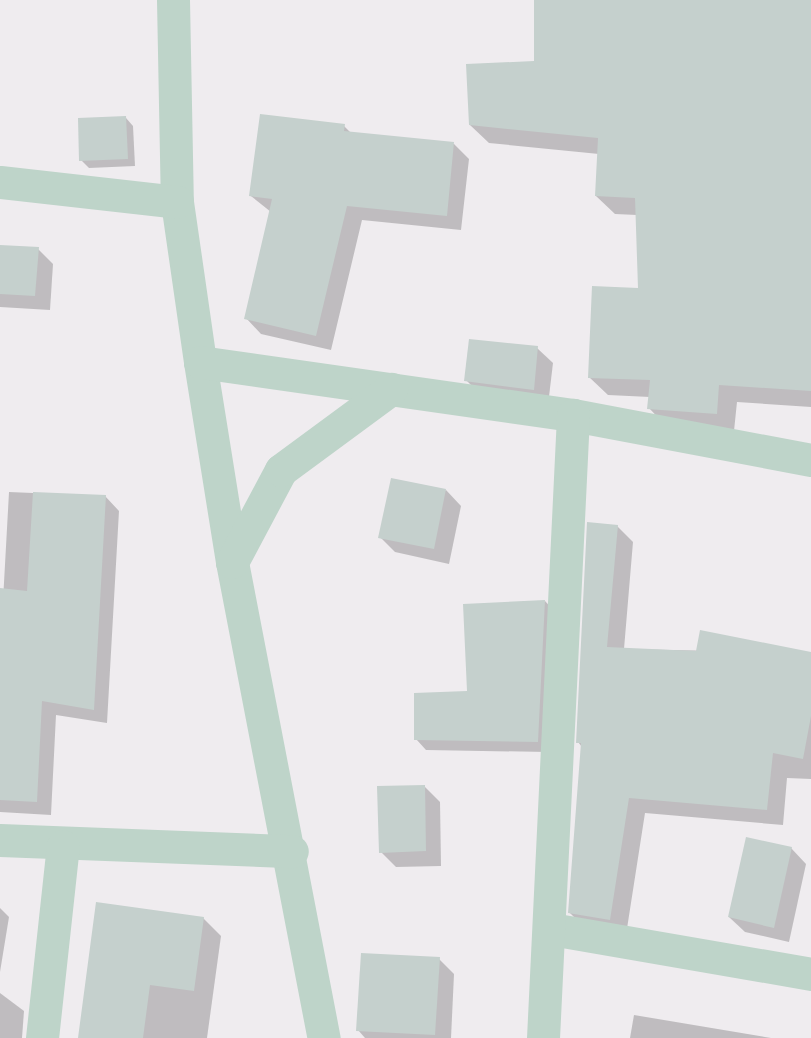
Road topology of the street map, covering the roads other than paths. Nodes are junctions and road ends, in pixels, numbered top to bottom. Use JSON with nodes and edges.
{"nodes":[{"id":1,"x":174,"y":0,"type":"edge"},
{"id":2,"x":0,"y":182,"type":"edge"},
{"id":3,"x":177,"y":202,"type":"junction"},
{"id":4,"x":200,"y":362,"type":"junction"},
{"id":5,"x":392,"y":389,"type":"junction"},
{"id":6,"x":573,"y":415,"type":"junction"},
{"id":7,"x":811,"y":460,"type":"edge"},
{"id":8,"x":232,"y":562,"type":"junction"},
{"id":9,"x":0,"y":840,"type":"edge"},
{"id":10,"x":63,"y":846,"type":"junction"},
{"id":11,"x":292,"y":851,"type":"junction"},
{"id":12,"x":551,"y":928,"type":"junction"},
{"id":13,"x":811,"y":974,"type":"edge"},
{"id":14,"x":42,"y":1038,"type":"edge"},
{"id":15,"x":324,"y":1038,"type":"edge"},
{"id":16,"x":543,"y":1038,"type":"edge"}],
"edges":[{"from":1,"to":3,"type":"street"},
{"from":2,"to":3,"type":"street"},
{"from":3,"to":4,"type":"street"},
{"from":4,"to":5,"type":"street"},
{"from":4,"to":8,"type":"street"},
{"from":5,"to":6,"type":"street"},
{"from":5,"to":8,"type":"street"},
{"from":6,"to":7,"type":"street"},
{"from":6,"to":12,"type":"street"},
{"from":8,"to":11,"type":"street"},
{"from":9,"to":10,"type":"street"},
{"from":10,"to":11,"type":"street"},
{"from":10,"to":14,"type":"street"},
{"from":11,"to":15,"type":"street"},
{"from":12,"to":13,"type":"street"},
{"from":12,"to":16,"type":"street"}]}
